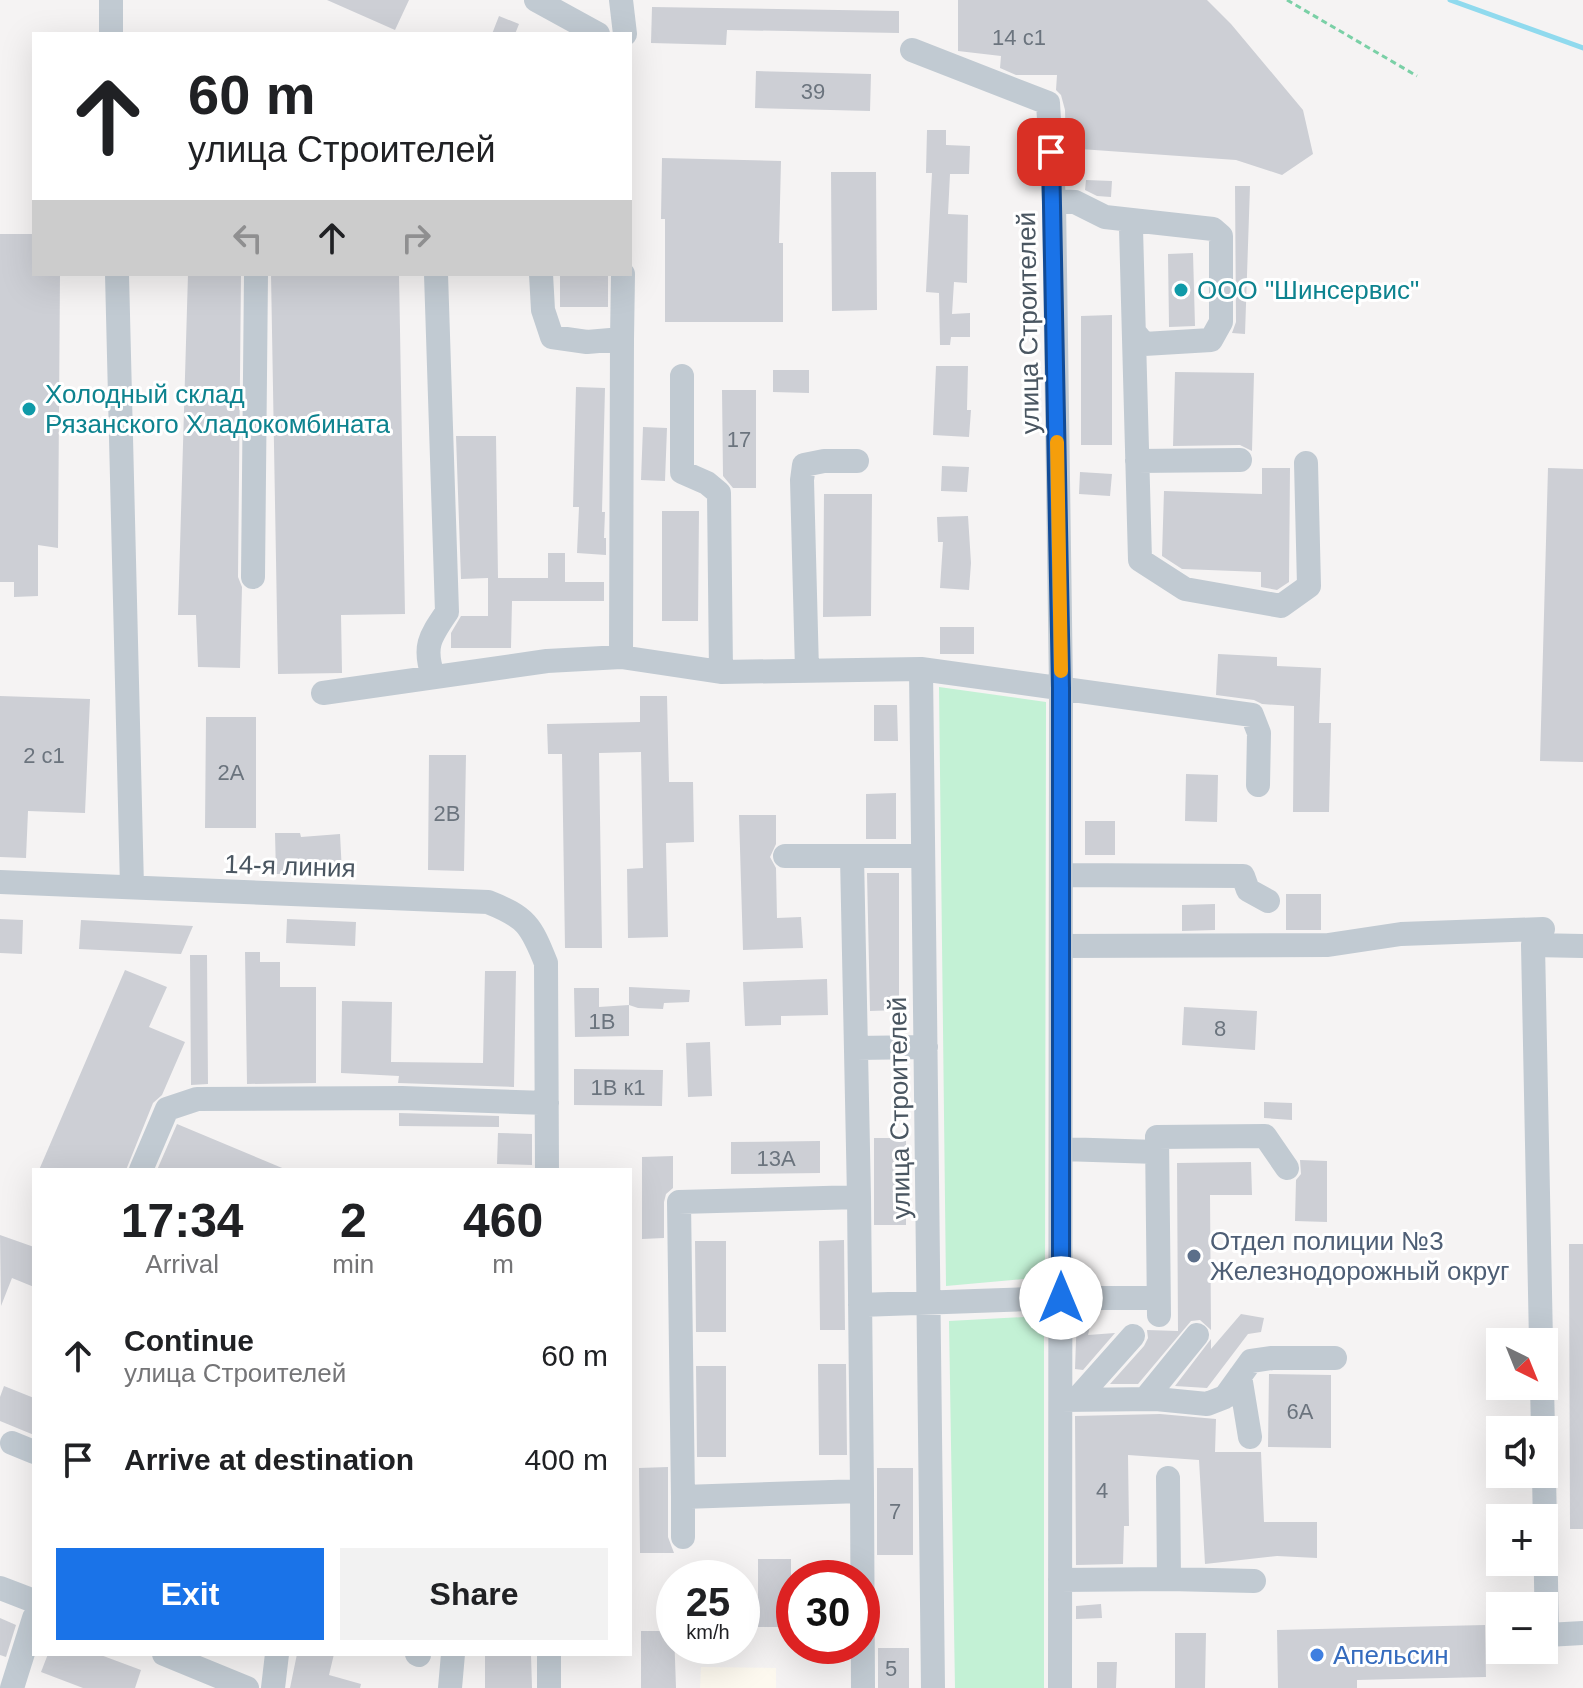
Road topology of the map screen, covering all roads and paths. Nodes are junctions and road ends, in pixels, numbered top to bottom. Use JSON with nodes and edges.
{"nodes":[{"id":1,"x":111,"y":0,"type":"edge"},
{"id":2,"x":536,"y":0,"type":"edge"},
{"id":3,"x":621,"y":0,"type":"edge"},
{"id":4,"x":1287,"y":0,"type":"edge"},
{"id":5,"x":111,"y":32,"type":"edge"},
{"id":6,"x":594,"y":32,"type":"edge"},
{"id":7,"x":625,"y":32,"type":"edge"},
{"id":8,"x":912,"y":50,"type":"dead end"},
{"id":9,"x":1417,"y":76,"type":"dead end"},
{"id":10,"x":1054,"y":201,"type":"junction"},
{"id":11,"x":1134,"y":221,"type":"junction"},
{"id":12,"x":117,"y":276,"type":"edge"},
{"id":13,"x":256,"y":276,"type":"edge"},
{"id":14,"x":268,"y":276,"type":"edge"},
{"id":15,"x":436,"y":276,"type":"edge"},
{"id":16,"x":541,"y":276,"type":"edge"},
{"id":17,"x":623,"y":276,"type":"edge"},
{"id":18,"x":1134,"y":332,"type":"junction"},
{"id":19,"x":622,"y":339,"type":"junction"},
{"id":20,"x":682,"y":376,"type":"dead end"},
{"id":21,"x":1240,"y":460,"type":"dead end"},
{"id":22,"x":857,"y":461,"type":"dead end"},
{"id":23,"x":1137,"y":461,"type":"junction"},
{"id":24,"x":1306,"y":463,"type":"dead end"},
{"id":25,"x":621,"y":657,"type":"junction"},
{"id":26,"x":921,"y":669,"type":"junction"},
{"id":27,"x":807,"y":670,"type":"junction"},
{"id":28,"x":721,"y":672,"type":"junction"},
{"id":29,"x":433,"y":676,"type":"junction"},
{"id":30,"x":1061,"y":688,"type":"junction"},
{"id":31,"x":323,"y":693,"type":"dead end"},
{"id":32,"x":1258,"y":785,"type":"dead end"},
{"id":33,"x":785,"y":856,"type":"dead end"},
{"id":34,"x":852,"y":856,"type":"junction"},
{"id":35,"x":923,"y":856,"type":"junction"},
{"id":36,"x":1061,"y":875,"type":"junction"},
{"id":37,"x":0,"y":882,"type":"edge"},
{"id":38,"x":132,"y":887,"type":"junction"},
{"id":39,"x":1268,"y":901,"type":"dead end"},
{"id":40,"x":1543,"y":929,"type":"dead end"},
{"id":41,"x":1061,"y":946,"type":"junction"},
{"id":42,"x":1583,"y":946,"type":"edge"},
{"id":43,"x":926,"y":1047,"type":"junction"},
{"id":44,"x":856,"y":1048,"type":"junction"},
{"id":45,"x":547,"y":1103,"type":"junction"},
{"id":46,"x":1061,"y":1149,"type":"junction"},
{"id":47,"x":1157,"y":1152,"type":"junction"},
{"id":48,"x":142,"y":1168,"type":"edge"},
{"id":49,"x":547,"y":1168,"type":"edge"},
{"id":50,"x":1287,"y":1168,"type":"dead end"},
{"id":51,"x":859,"y":1197,"type":"junction"},
{"id":52,"x":1061,"y":1298,"type":"junction"},
{"id":53,"x":929,"y":1303,"type":"junction"},
{"id":54,"x":860,"y":1305,"type":"junction"},
{"id":55,"x":1541,"y":1328,"type":"edge"},
{"id":56,"x":1197,"y":1335,"type":"dead end"},
{"id":57,"x":1133,"y":1336,"type":"dead end"},
{"id":58,"x":1335,"y":1358,"type":"dead end"},
{"id":59,"x":1240,"y":1376,"type":"junction"},
{"id":60,"x":1145,"y":1399,"type":"junction"},
{"id":61,"x":1068,"y":1400,"type":"junction"},
{"id":62,"x":1250,"y":1437,"type":"dead end"},
{"id":63,"x":1168,"y":1478,"type":"dead end"},
{"id":64,"x":1544,"y":1488,"type":"edge"},
{"id":65,"x":862,"y":1491,"type":"junction"},
{"id":66,"x":683,"y":1497,"type":"junction"},
{"id":67,"x":683,"y":1537,"type":"dead end"},
{"id":68,"x":1169,"y":1579,"type":"junction"},
{"id":69,"x":1060,"y":1580,"type":"junction"},
{"id":70,"x":1254,"y":1581,"type":"dead end"},
{"id":71,"x":0,"y":1588,"type":"edge"},
{"id":72,"x":32,"y":1600,"type":"edge"},
{"id":73,"x":32,"y":1624,"type":"edge"},
{"id":74,"x":1583,"y":1633,"type":"edge"},
{"id":75,"x":169,"y":1656,"type":"edge"},
{"id":76,"x":277,"y":1656,"type":"edge"},
{"id":77,"x":453,"y":1656,"type":"edge"},
{"id":78,"x":549,"y":1656,"type":"edge"},
{"id":79,"x":12,"y":1688,"type":"edge"},
{"id":80,"x":247,"y":1688,"type":"edge"},
{"id":81,"x":273,"y":1688,"type":"edge"},
{"id":82,"x":450,"y":1688,"type":"edge"},
{"id":83,"x":549,"y":1688,"type":"edge"},
{"id":84,"x":863,"y":1688,"type":"edge"},
{"id":85,"x":933,"y":1688,"type":"edge"},
{"id":86,"x":1060,"y":1688,"type":"edge"}],
"edges":[{"from":1,"to":5,"type":"street"},
{"from":2,"to":6,"type":"street"},
{"from":3,"to":7,"type":"street"},
{"from":4,"to":9,"type":"path"},
{"from":8,"to":10,"type":"street","name":"улица Строителей"},
{"from":10,"to":11,"type":"street"},
{"from":10,"to":30,"type":"street","name":"улица Строителей"},
{"from":11,"to":18,"type":"street"},
{"from":11,"to":18,"type":"street"},
{"from":12,"to":38,"type":"street"},
{"from":13,"to":14,"type":"street"},
{"from":15,"to":29,"type":"street"},
{"from":16,"to":19,"type":"street"},
{"from":17,"to":19,"type":"street"},
{"from":18,"to":23,"type":"street"},
{"from":19,"to":25,"type":"street"},
{"from":20,"to":28,"type":"street"},
{"from":21,"to":23,"type":"street"},
{"from":22,"to":27,"type":"street"},
{"from":23,"to":24,"type":"street"},
{"from":25,"to":28,"type":"street"},
{"from":25,"to":29,"type":"street"},
{"from":26,"to":27,"type":"street"},
{"from":26,"to":30,"type":"street"},
{"from":26,"to":35,"type":"street","name":"улица Строителей"},
{"from":27,"to":28,"type":"street"},
{"from":29,"to":31,"type":"street"},
{"from":30,"to":32,"type":"street"},
{"from":30,"to":36,"type":"street","name":"улица Строителей"},
{"from":33,"to":34,"type":"street"},
{"from":34,"to":35,"type":"street"},
{"from":34,"to":44,"type":"street"},
{"from":35,"to":43,"type":"street","name":"улица Строителей"},
{"from":36,"to":39,"type":"street"},
{"from":36,"to":41,"type":"street","name":"улица Строителей"},
{"from":37,"to":38,"type":"street","name":"14-я линия"},
{"from":38,"to":45,"type":"street","name":"14-я линия"},
{"from":40,"to":41,"type":"street"},
{"from":41,"to":46,"type":"street","name":"улица Строителей"},
{"from":42,"to":55,"type":"street"},
{"from":43,"to":44,"type":"street"},
{"from":43,"to":53,"type":"street","name":"улица Строителей"},
{"from":44,"to":51,"type":"street"},
{"from":45,"to":48,"type":"street"},
{"from":45,"to":49,"type":"street"},
{"from":46,"to":47,"type":"street"},
{"from":46,"to":52,"type":"street","name":"улица Строителей"},
{"from":47,"to":50,"type":"street"},
{"from":47,"to":52,"type":"street"},
{"from":51,"to":54,"type":"street"},
{"from":51,"to":66,"type":"street"},
{"from":52,"to":53,"type":"street"},
{"from":52,"to":61,"type":"street"},
{"from":53,"to":54,"type":"street"},
{"from":53,"to":85,"type":"street","name":"улица Строителей"},
{"from":54,"to":65,"type":"street"},
{"from":56,"to":60,"type":"street"},
{"from":57,"to":61,"type":"street"},
{"from":58,"to":59,"type":"street"},
{"from":59,"to":60,"type":"street"},
{"from":59,"to":62,"type":"street"},
{"from":60,"to":61,"type":"street"},
{"from":61,"to":69,"type":"street"},
{"from":63,"to":68,"type":"street"},
{"from":64,"to":74,"type":"street"},
{"from":65,"to":66,"type":"street"},
{"from":65,"to":84,"type":"street"},
{"from":66,"to":67,"type":"street"},
{"from":68,"to":69,"type":"street"},
{"from":68,"to":70,"type":"street"},
{"from":69,"to":86,"type":"street"},
{"from":71,"to":72,"type":"street"},
{"from":73,"to":79,"type":"street"},
{"from":75,"to":80,"type":"street"},
{"from":76,"to":81,"type":"street"},
{"from":77,"to":82,"type":"street"},
{"from":78,"to":83,"type":"street"}]}
